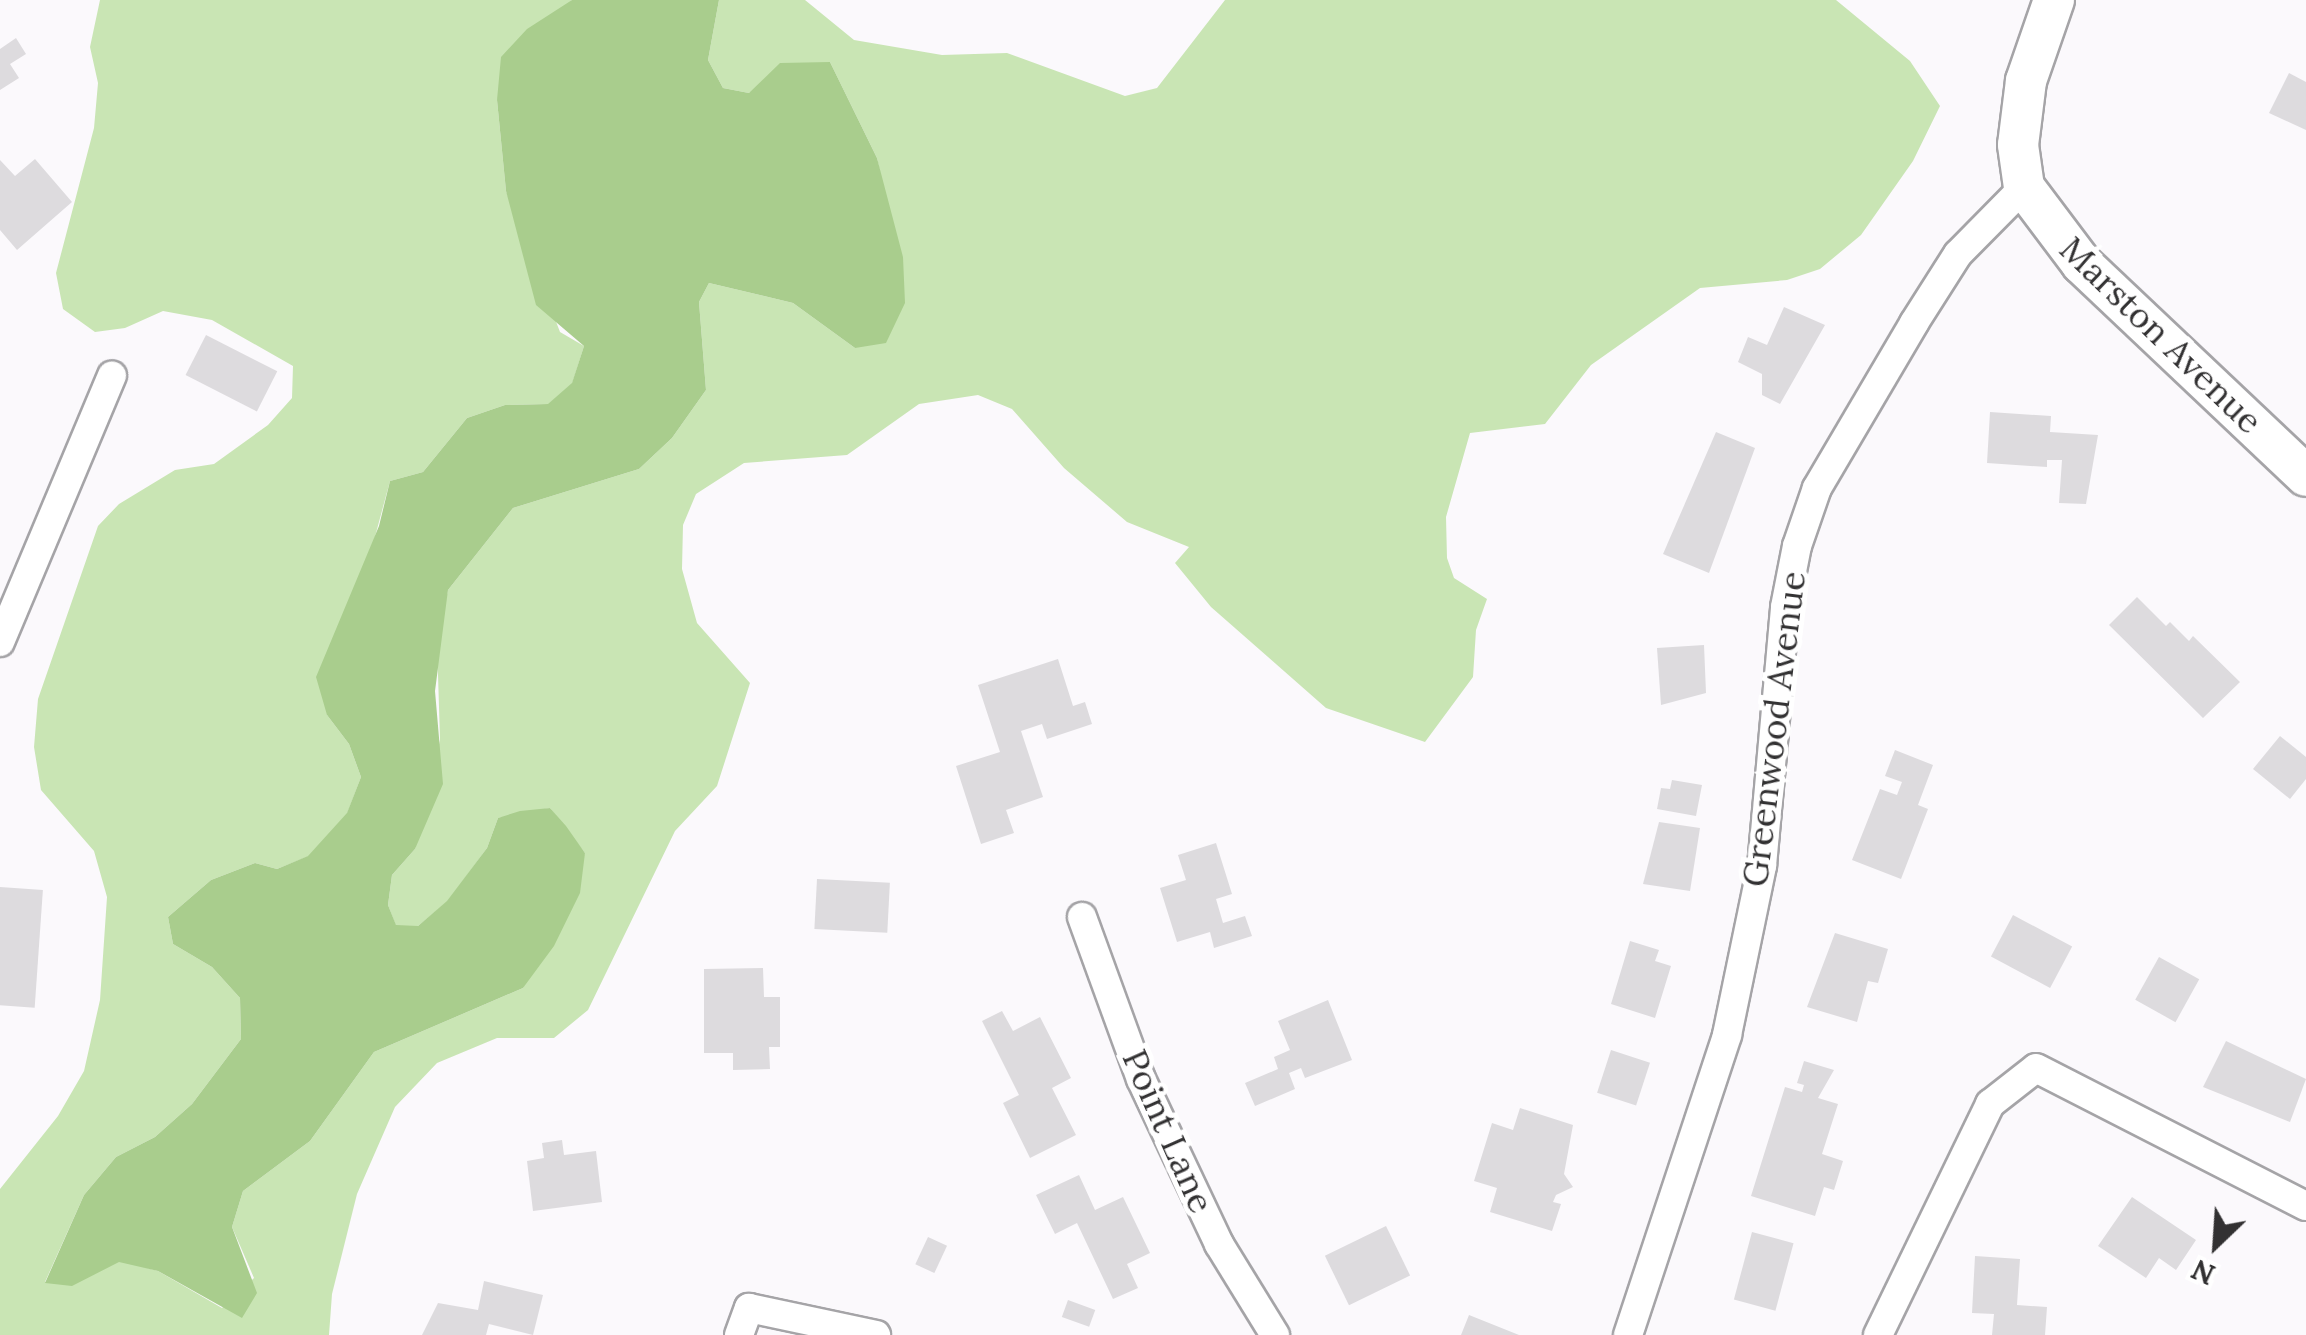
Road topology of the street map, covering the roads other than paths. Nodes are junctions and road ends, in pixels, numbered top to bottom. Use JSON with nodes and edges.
{"nodes":[{"id":1,"x":2054,"y":0,"type":"edge"},
{"id":2,"x":2024,"y":187,"type":"junction"},
{"id":3,"x":112,"y":376,"type":"dead end"},
{"id":4,"x":2306,"y":476,"type":"edge"},
{"id":5,"x":0,"y":642,"type":"edge"},
{"id":6,"x":1082,"y":916,"type":"dead end"},
{"id":7,"x":2306,"y":1206,"type":"edge"},
{"id":8,"x":739,"y":1335,"type":"edge"},
{"id":9,"x":876,"y":1335,"type":"edge"},
{"id":10,"x":1276,"y":1335,"type":"edge"},
{"id":11,"x":1628,"y":1335,"type":"edge"},
{"id":12,"x":1878,"y":1335,"type":"edge"}],
"edges":[{"from":1,"to":2,"type":"main road"},
{"from":2,"to":4,"type":"main road","name":"Marston Avenue"},
{"from":2,"to":11,"type":"street","name":"Greenwood Avenue"},
{"from":3,"to":5,"type":"street"},
{"from":6,"to":10,"type":"street","name":"Point Lane"},
{"from":7,"to":12,"type":"street"},
{"from":8,"to":9,"type":"street"}]}
